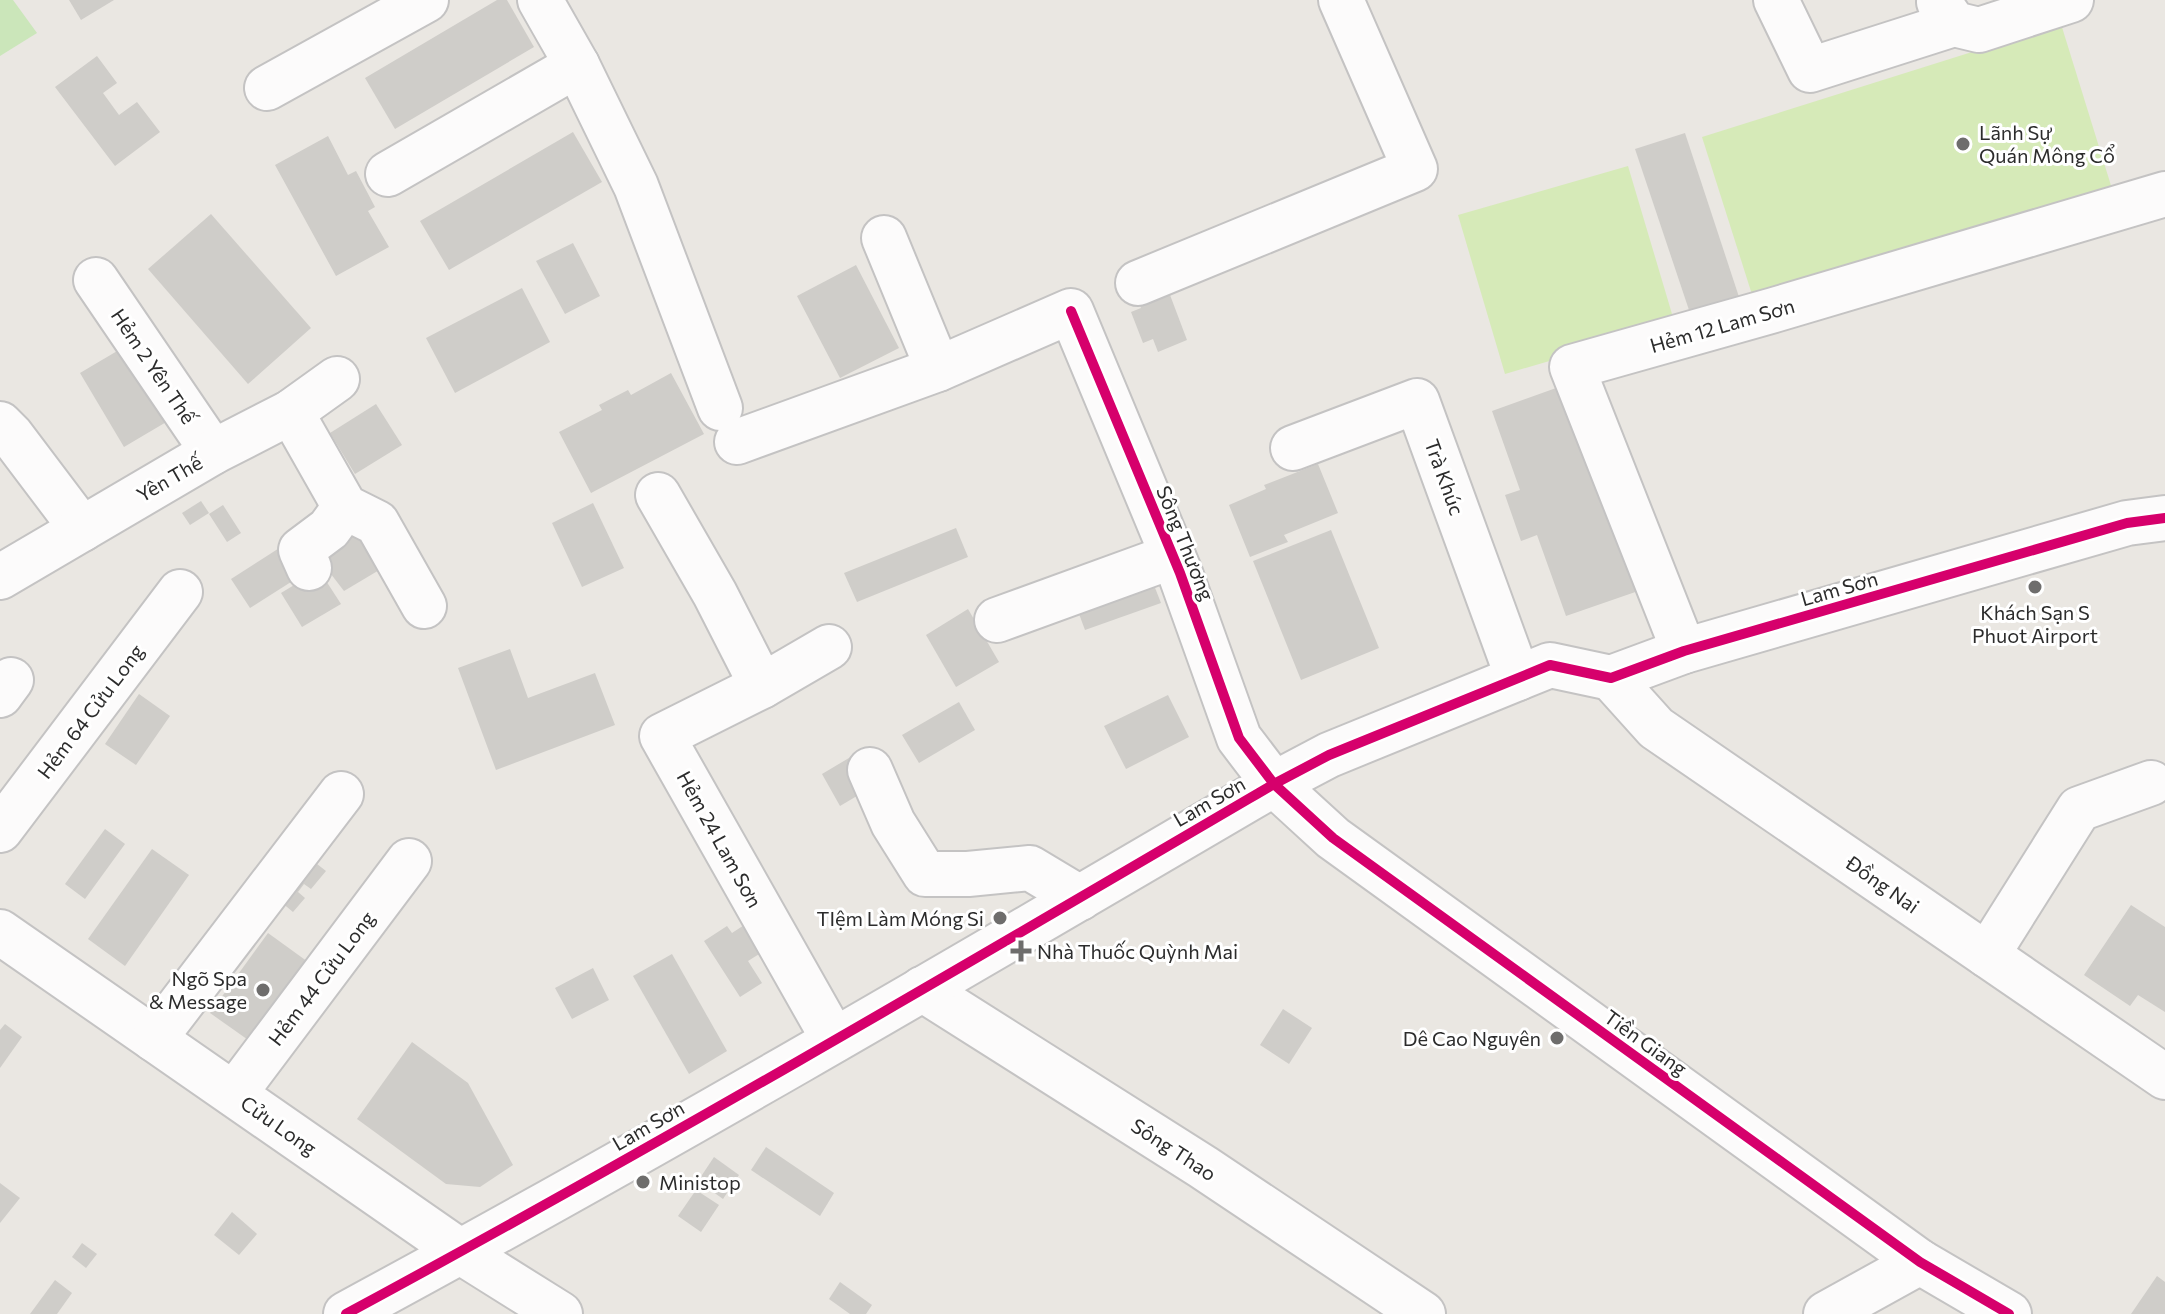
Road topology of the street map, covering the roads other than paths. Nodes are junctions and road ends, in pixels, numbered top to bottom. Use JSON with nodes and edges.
{"nodes":[{"id":1,"x":426,"y":0,"type":"edge"},
{"id":2,"x":540,"y":0,"type":"edge"},
{"id":3,"x":1341,"y":0,"type":"edge"},
{"id":4,"x":1776,"y":0,"type":"edge"},
{"id":5,"x":2071,"y":0,"type":"edge"},
{"id":6,"x":1946,"y":12,"type":"edge"},
{"id":7,"x":577,"y":65,"type":"junction"},
{"id":8,"x":267,"y":88,"type":"dead end"},
{"id":9,"x":388,"y":174,"type":"dead end"},
{"id":10,"x":2165,"y":194,"type":"edge"},
{"id":11,"x":884,"y":238,"type":"dead end"},
{"id":12,"x":96,"y":280,"type":"dead end"},
{"id":13,"x":1138,"y":283,"type":"dead end"},
{"id":14,"x":938,"y":369,"type":"junction"},
{"id":15,"x":337,"y":379,"type":"dead end"},
{"id":16,"x":291,"y":412,"type":"junction"},
{"id":17,"x":0,"y":424,"type":"edge"},
{"id":18,"x":1293,"y":448,"type":"dead end"},
{"id":19,"x":213,"y":452,"type":"junction"},
{"id":20,"x":658,"y":495,"type":"dead end"},
{"id":21,"x":345,"y":507,"type":"junction"},
{"id":22,"x":2165,"y":518,"type":"edge"},
{"id":23,"x":82,"y":529,"type":"junction"},
{"id":24,"x":1173,"y":556,"type":"junction"},
{"id":25,"x":309,"y":568,"type":"dead end"},
{"id":26,"x":0,"y":577,"type":"edge"},
{"id":27,"x":180,"y":592,"type":"dead end"},
{"id":28,"x":424,"y":606,"type":"dead end"},
{"id":29,"x":997,"y":620,"type":"dead end"},
{"id":30,"x":829,"y":647,"type":"dead end"},
{"id":31,"x":1684,"y":651,"type":"junction"},
{"id":32,"x":1518,"y":678,"type":"junction"},
{"id":33,"x":1611,"y":678,"type":"junction"},
{"id":34,"x":762,"y":686,"type":"junction"},
{"id":35,"x":870,"y":770,"type":"dead end"},
{"id":36,"x":2151,"y":783,"type":"dead end"},
{"id":37,"x":1274,"y":784,"type":"junction"},
{"id":38,"x":341,"y":794,"type":"dead end"},
{"id":39,"x":0,"y":830,"type":"edge"},
{"id":40,"x":409,"y":861,"type":"dead end"},
{"id":41,"x":1080,"y":898,"type":"junction"},
{"id":42,"x":0,"y":932,"type":"edge"},
{"id":43,"x":1987,"y":955,"type":"junction"},
{"id":44,"x":922,"y":989,"type":"junction"},
{"id":45,"x":154,"y":1039,"type":"junction"},
{"id":46,"x":834,"y":1040,"type":"junction"},
{"id":47,"x":2165,"y":1077,"type":"edge"},
{"id":48,"x":234,"y":1094,"type":"junction"},
{"id":49,"x":461,"y":1252,"type":"junction"},
{"id":50,"x":1920,"y":1262,"type":"junction"},
{"id":51,"x":346,"y":1314,"type":"edge"},
{"id":52,"x":560,"y":1314,"type":"edge"},
{"id":53,"x":1423,"y":1314,"type":"edge"},
{"id":54,"x":1826,"y":1314,"type":"edge"},
{"id":55,"x":2009,"y":1314,"type":"edge"}],
"edges":[{"from":1,"to":8,"type":"street"},
{"from":2,"to":7,"type":"street"},
{"from":3,"to":13,"type":"street"},
{"from":4,"to":6,"type":"street"},
{"from":5,"to":6,"type":"street"},
{"from":7,"to":9,"type":"street"},
{"from":7,"to":14,"type":"street"},
{"from":10,"to":31,"type":"street","name":"Hẻm 12 Lam Sơn"},
{"from":11,"to":14,"type":"street"},
{"from":12,"to":19,"type":"street","name":"Hẻm 2 Yên Thế"},
{"from":14,"to":24,"type":"street","name":"Sông Thương"},
{"from":15,"to":16,"type":"street","name":"Yên Thế"},
{"from":16,"to":19,"type":"street","name":"Yên Thế"},
{"from":16,"to":21,"type":"street"},
{"from":17,"to":23,"type":"street"},
{"from":18,"to":32,"type":"street","name":"Trà Khúc"},
{"from":19,"to":23,"type":"street","name":"Yên Thế"},
{"from":20,"to":34,"type":"street"},
{"from":21,"to":25,"type":"street"},
{"from":21,"to":28,"type":"street"},
{"from":22,"to":31,"type":"street","name":"Lam Sơn"},
{"from":23,"to":26,"type":"street","name":"Yên Thế"},
{"from":24,"to":29,"type":"street"},
{"from":24,"to":37,"type":"street","name":"Sông Thương"},
{"from":27,"to":39,"type":"street","name":"Hẻm 64 Cửu Long"},
{"from":30,"to":34,"type":"street","name":"Hẻm 24 Lam Sơn"},
{"from":31,"to":33,"type":"street","name":"Lam Sơn"},
{"from":32,"to":33,"type":"street","name":"Lam Sơn"},
{"from":32,"to":37,"type":"street","name":"Lam Sơn"},
{"from":33,"to":43,"type":"street","name":"Đồng Nai"},
{"from":34,"to":46,"type":"street","name":"Hẻm 24 Lam Sơn"},
{"from":35,"to":41,"type":"street"},
{"from":36,"to":43,"type":"street"},
{"from":37,"to":41,"type":"street","name":"Lam Sơn"},
{"from":37,"to":50,"type":"street","name":"Tiền Giang"},
{"from":38,"to":45,"type":"street"},
{"from":40,"to":48,"type":"street","name":"Hẻm 44 Cửu Long"},
{"from":41,"to":44,"type":"street","name":"Lam Sơn"},
{"from":42,"to":45,"type":"street","name":"Cửu Long"},
{"from":43,"to":47,"type":"street","name":"Đồng Nai"},
{"from":44,"to":46,"type":"street","name":"Lam Sơn"},
{"from":44,"to":53,"type":"street","name":"Sông Thao"},
{"from":45,"to":48,"type":"street","name":"Cửu Long"},
{"from":46,"to":49,"type":"street","name":"Lam Sơn"},
{"from":48,"to":49,"type":"street","name":"Cửu Long"},
{"from":49,"to":51,"type":"street","name":"Lam Sơn"},
{"from":49,"to":52,"type":"street","name":"Cửu Long"},
{"from":50,"to":54,"type":"street"},
{"from":50,"to":55,"type":"street","name":"Tiền Giang"}]}
